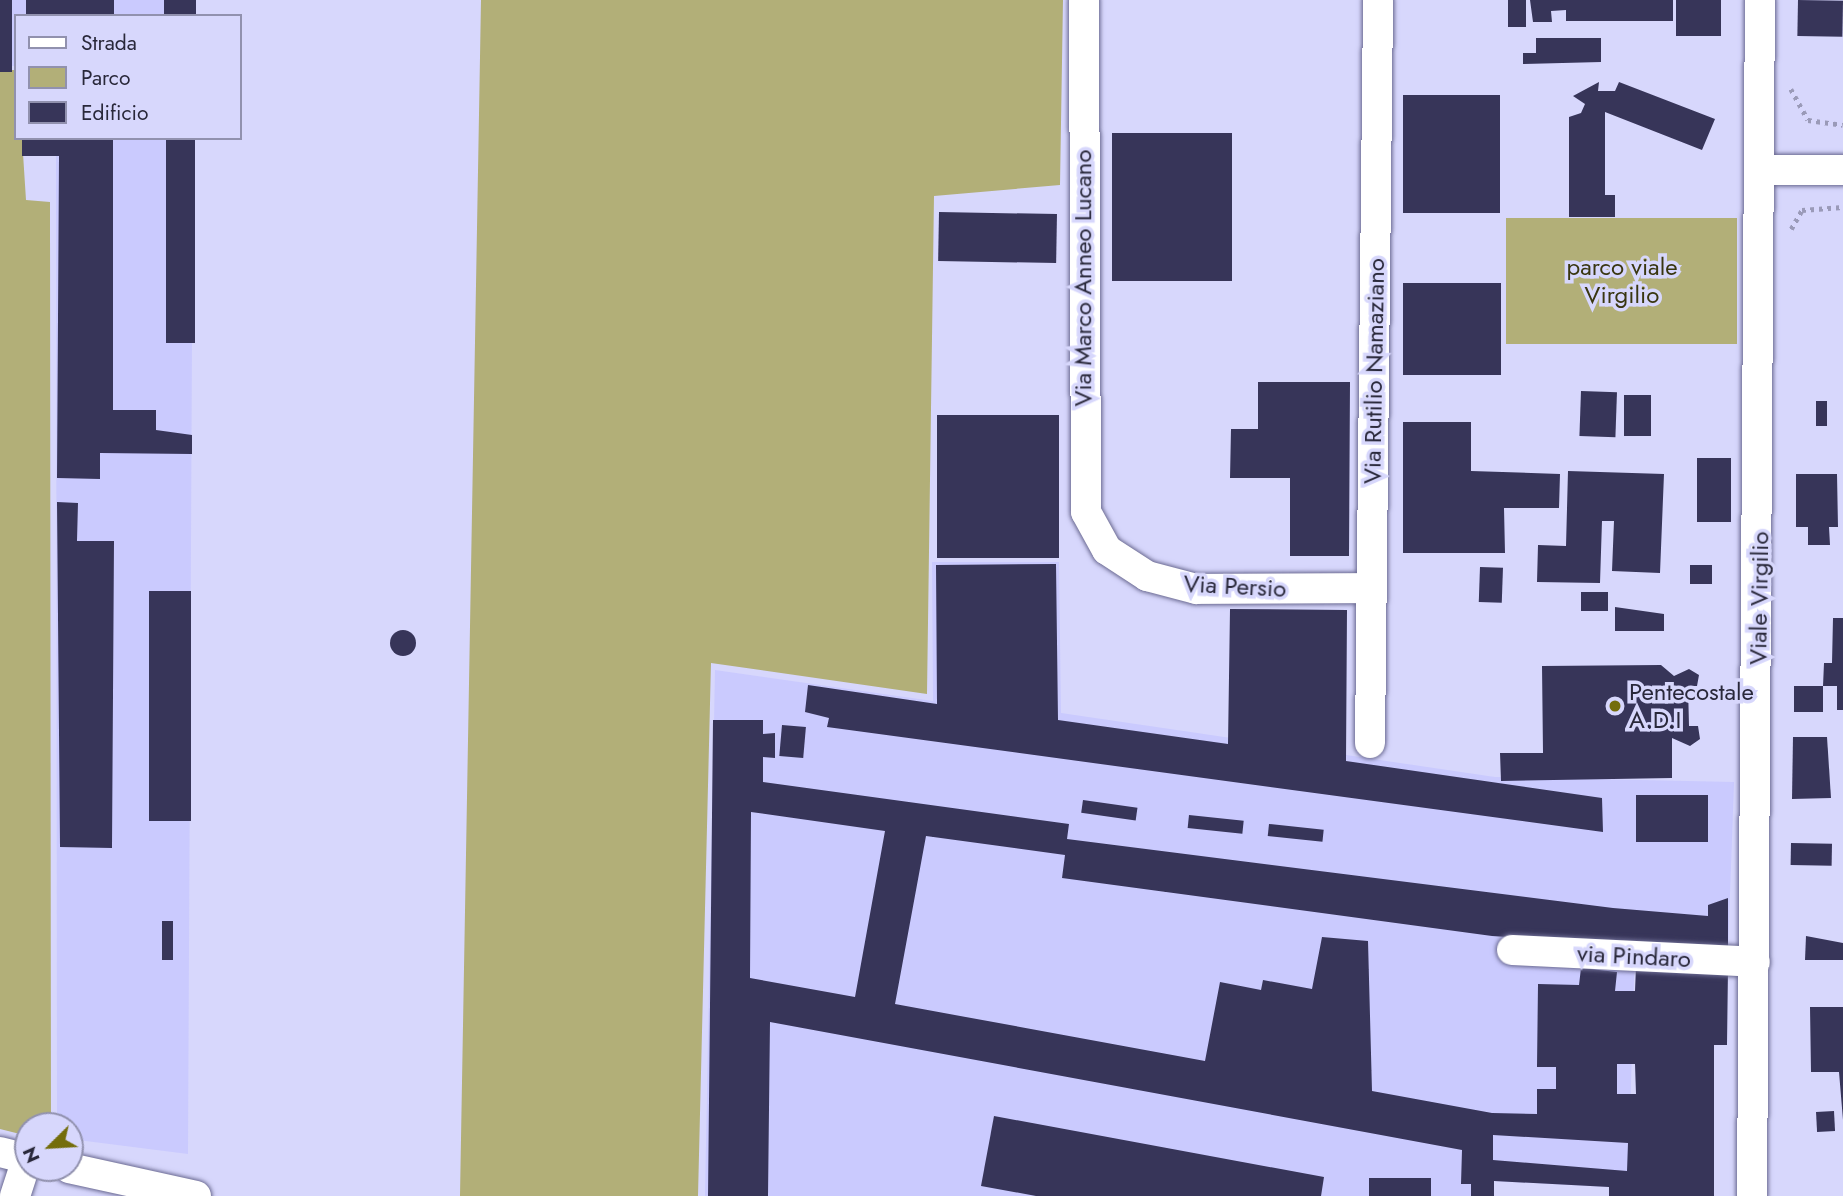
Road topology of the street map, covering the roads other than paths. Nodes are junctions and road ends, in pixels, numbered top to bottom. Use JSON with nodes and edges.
{"nodes":[{"id":1,"x":1084,"y":0,"type":"edge"},
{"id":2,"x":1378,"y":0,"type":"edge"},
{"id":3,"x":1760,"y":0,"type":"edge"},
{"id":4,"x":1759,"y":170,"type":"junction"},
{"id":5,"x":1843,"y":170,"type":"edge"},
{"id":6,"x":1107,"y":550,"type":"joint"},
{"id":7,"x":1371,"y":589,"type":"junction"},
{"id":8,"x":1370,"y":743,"type":"dead end"},
{"id":9,"x":1512,"y":950,"type":"dead end"},
{"id":10,"x":1755,"y":962,"type":"junction"},
{"id":11,"x":84,"y":1171,"type":"edge"},
{"id":12,"x":196,"y":1196,"type":"edge"},
{"id":13,"x":1752,"y":1196,"type":"edge"}],
"edges":[{"from":1,"to":6,"type":"street","name":"Via Marco Anneo Lucano"},
{"from":2,"to":7,"type":"street","name":"Via Rutilio Namaziano"},
{"from":3,"to":4,"type":"street","name":"Viale Virgilio"},
{"from":4,"to":5,"type":"street"},
{"from":4,"to":10,"type":"street","name":"Viale Virgilio"},
{"from":6,"to":7,"type":"street","name":"Via Persio"},
{"from":7,"to":8,"type":"street","name":"Via Rutilio Namaziano"},
{"from":9,"to":10,"type":"street","name":"via Pindaro"},
{"from":10,"to":13,"type":"street","name":"Viale Virgilio"},
{"from":11,"to":12,"type":"street"}]}
